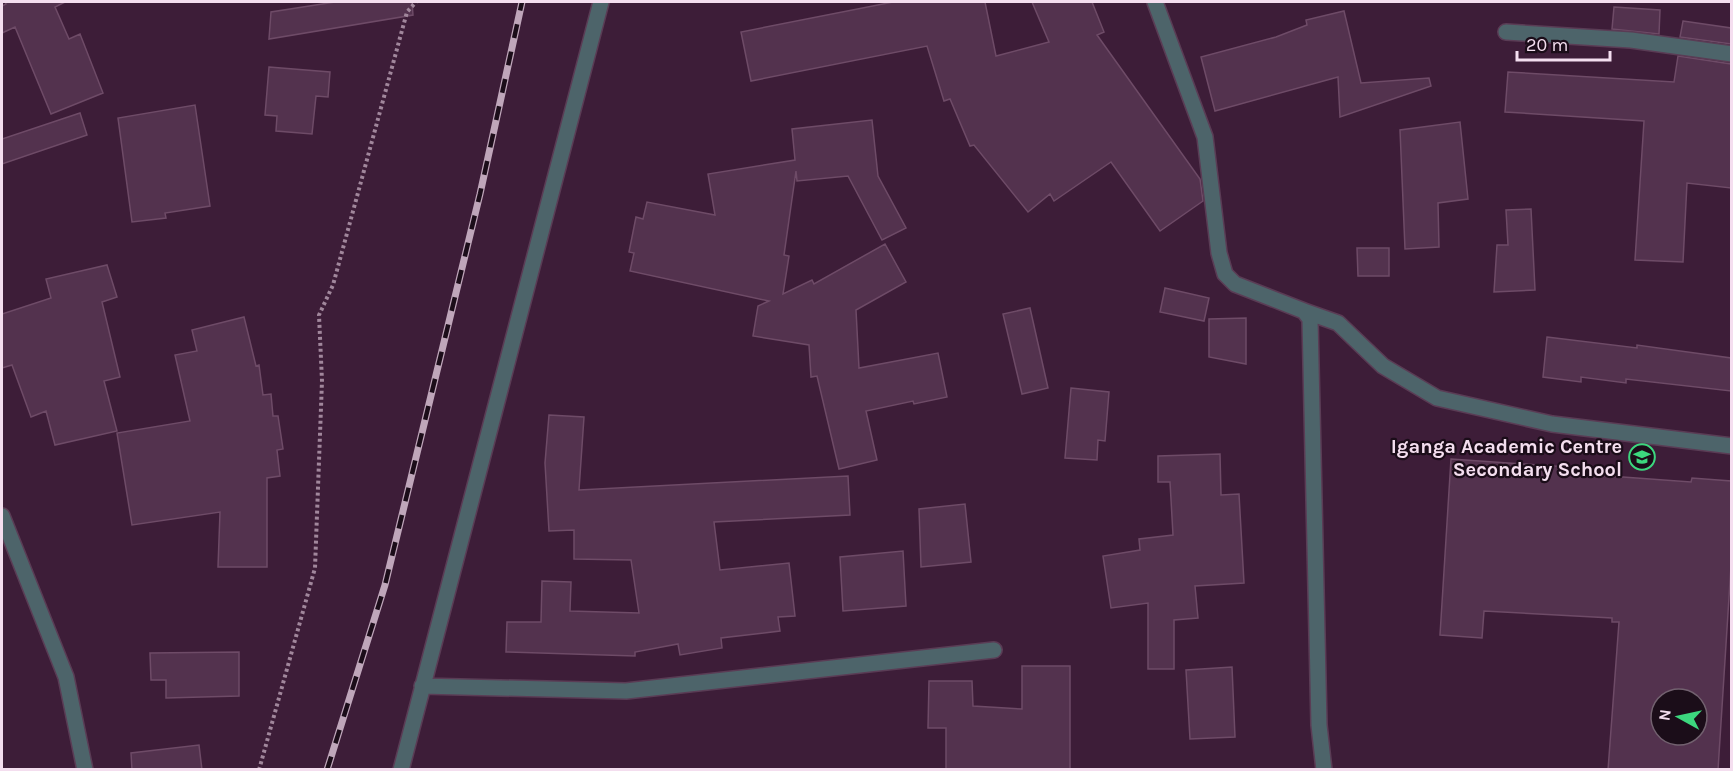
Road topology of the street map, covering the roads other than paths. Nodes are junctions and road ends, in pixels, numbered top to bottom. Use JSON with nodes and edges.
{"nodes":[{"id":1,"x":601,"y":2,"type":"edge"},
{"id":2,"x":1155,"y":2,"type":"edge"},
{"id":3,"x":1506,"y":32,"type":"dead end"},
{"id":4,"x":1731,"y":54,"type":"edge"},
{"id":5,"x":1304,"y":311,"type":"junction"},
{"id":6,"x":1731,"y":446,"type":"edge"},
{"id":7,"x":2,"y":516,"type":"edge"},
{"id":8,"x":994,"y":650,"type":"dead end"},
{"id":9,"x":422,"y":686,"type":"junction"},
{"id":10,"x":85,"y":770,"type":"edge"},
{"id":11,"x":401,"y":770,"type":"edge"},
{"id":12,"x":1324,"y":770,"type":"edge"}],
"edges":[{"from":1,"to":9,"type":"street"},
{"from":2,"to":5,"type":"street"},
{"from":3,"to":4,"type":"street"},
{"from":5,"to":6,"type":"street"},
{"from":5,"to":12,"type":"street"},
{"from":7,"to":10,"type":"street"},
{"from":8,"to":9,"type":"street"},
{"from":9,"to":11,"type":"street"}]}
